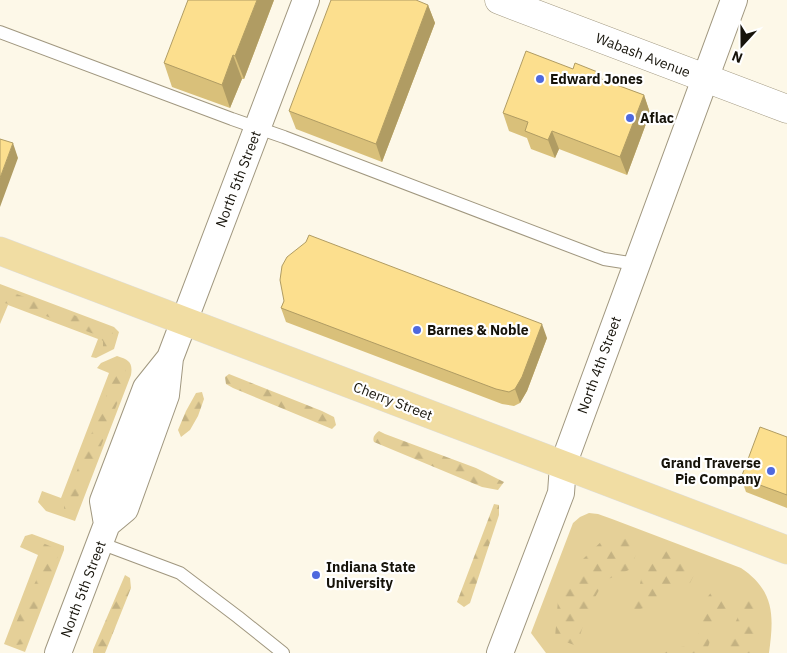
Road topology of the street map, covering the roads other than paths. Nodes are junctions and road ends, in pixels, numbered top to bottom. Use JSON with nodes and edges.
{"nodes":[{"id":1,"x":306,"y":0,"type":"edge"},
{"id":2,"x":734,"y":0,"type":"edge"},
{"id":3,"x":511,"y":2,"type":"edge"},
{"id":4,"x":0,"y":32,"type":"edge"},
{"id":5,"x":705,"y":78,"type":"junction"},
{"id":6,"x":787,"y":109,"type":"edge"},
{"id":7,"x":258,"y":128,"type":"junction"},
{"id":8,"x":0,"y":251,"type":"edge"},
{"id":9,"x":636,"y":264,"type":"junction"},
{"id":10,"x":184,"y":321,"type":"junction"},
{"id":11,"x":563,"y":465,"type":"junction"},
{"id":12,"x":104,"y":534,"type":"junction"},
{"id":13,"x":787,"y":550,"type":"edge"},
{"id":14,"x":58,"y":653,"type":"edge"},
{"id":15,"x":283,"y":653,"type":"edge"},
{"id":16,"x":500,"y":653,"type":"edge"}],
"edges":[{"from":1,"to":7,"type":"street","name":"North 5th Street"},
{"from":2,"to":5,"type":"street","name":"North 4th Street"},
{"from":3,"to":5,"type":"street","name":"Wabash Avenue"},
{"from":4,"to":7,"type":"lane"},
{"from":5,"to":6,"type":"street","name":"Wabash Avenue"},
{"from":5,"to":9,"type":"street","name":"North 4th Street"},
{"from":7,"to":9,"type":"lane"},
{"from":7,"to":10,"type":"street","name":"North 5th Street"},
{"from":8,"to":10,"type":"main road","name":"Cherry Street"},
{"from":9,"to":11,"type":"street","name":"North 4th Street"},
{"from":10,"to":11,"type":"main road","name":"Cherry Street"},
{"from":10,"to":12,"type":"street","name":"North 5th Street"},
{"from":11,"to":13,"type":"main road","name":"Cherry Street"},
{"from":11,"to":16,"type":"street","name":"North 4th Street"},
{"from":12,"to":14,"type":"street","name":"North 5th Street"},
{"from":12,"to":15,"type":"lane"}]}
